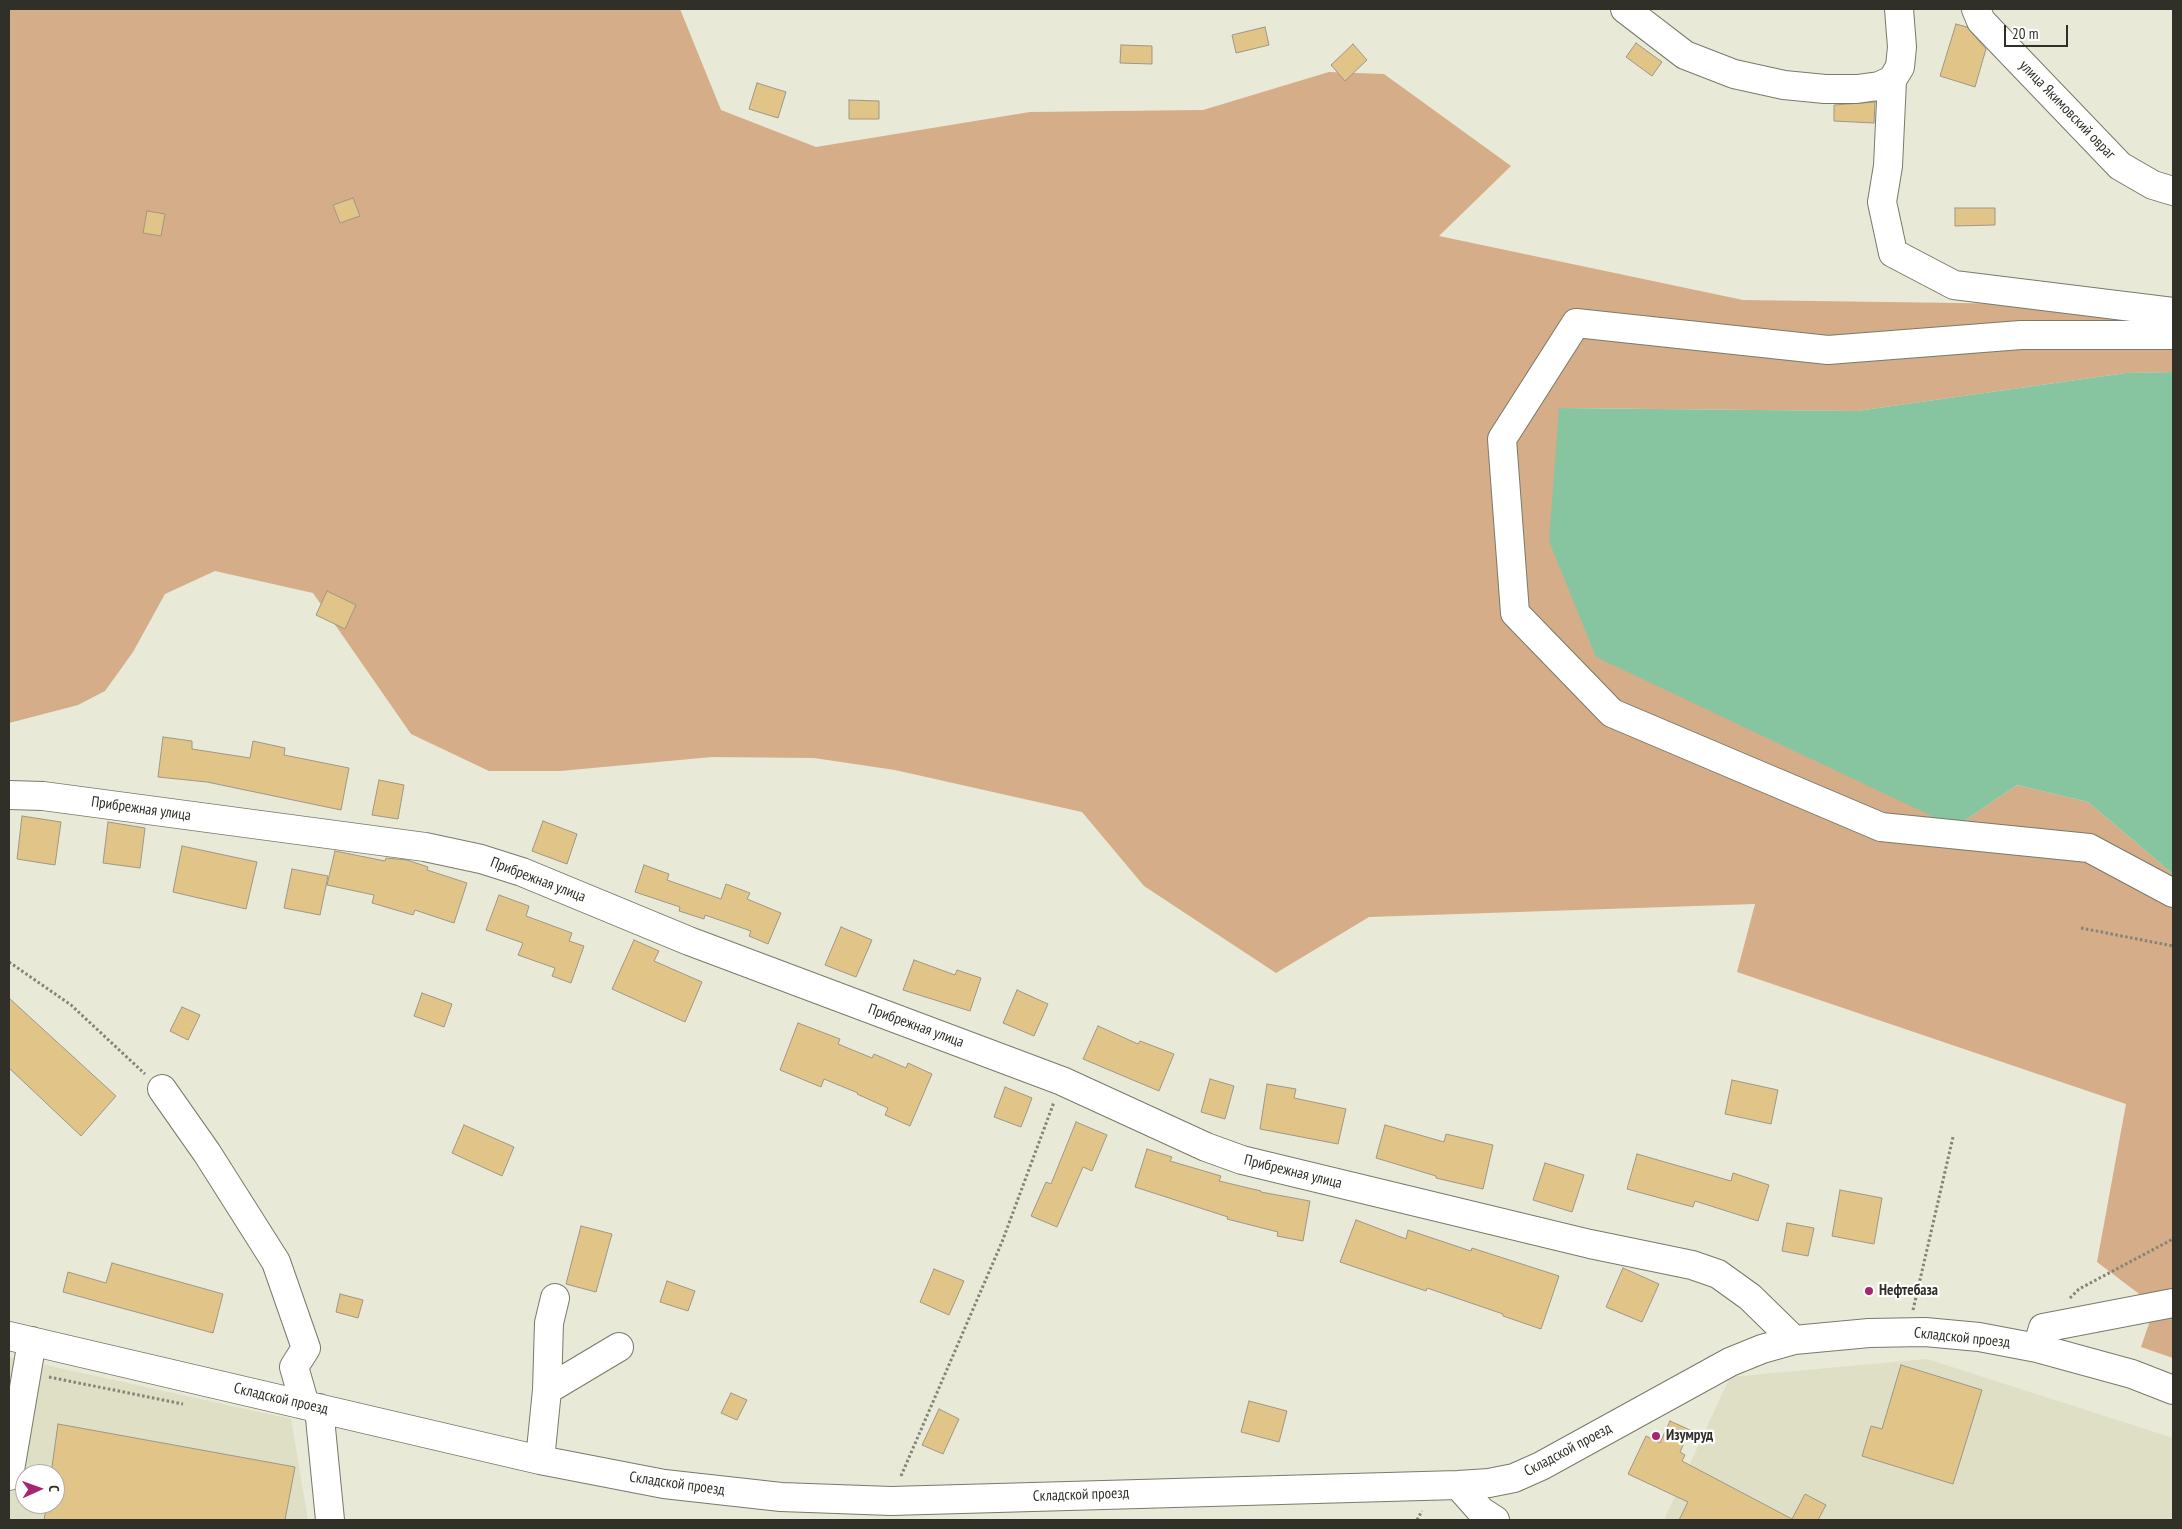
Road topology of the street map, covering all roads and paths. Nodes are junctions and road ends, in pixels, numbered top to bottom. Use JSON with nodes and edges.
{"nodes":[{"id":1,"x":1625,"y":9,"type":"edge"},
{"id":2,"x":1899,"y":9,"type":"edge"},
{"id":3,"x":1976,"y":9,"type":"edge"},
{"id":4,"x":1892,"y":80,"type":"junction"},
{"id":5,"x":2173,"y":191,"type":"edge"},
{"id":6,"x":2173,"y":312,"type":"edge"},
{"id":7,"x":2173,"y":335,"type":"edge"},
{"id":8,"x":9,"y":795,"type":"edge"},
{"id":9,"x":2173,"y":893,"type":"edge"},
{"id":10,"x":2081,"y":928,"type":"dead end"},
{"id":11,"x":2173,"y":946,"type":"edge"},
{"id":12,"x":9,"y":962,"type":"edge"},
{"id":13,"x":1062,"y":1081,"type":"junction"},
{"id":14,"x":162,"y":1089,"type":"joint"},
{"id":15,"x":1952,"y":1137,"type":"dead end"},
{"id":16,"x":2173,"y":1239,"type":"edge"},
{"id":17,"x":556,"y":1298,"type":"dead end"},
{"id":18,"x":2067,"y":1302,"type":"dead end"},
{"id":19,"x":2173,"y":1302,"type":"edge"},
{"id":20,"x":1908,"y":1332,"type":"junction"},
{"id":21,"x":20,"y":1339,"type":"edge"},
{"id":22,"x":1794,"y":1340,"type":"junction"},
{"id":23,"x":619,"y":1347,"type":"dead end"},
{"id":24,"x":2037,"y":1348,"type":"junction"},
{"id":25,"x":2173,"y":1372,"type":"edge"},
{"id":26,"x":2132,"y":1374,"type":"junction"},
{"id":27,"x":547,"y":1390,"type":"junction"},
{"id":28,"x":2173,"y":1390,"type":"edge"},
{"id":29,"x":312,"y":1406,"type":"junction"},
{"id":30,"x":540,"y":1460,"type":"junction"},
{"id":31,"x":9,"y":1476,"type":"edge"},
{"id":32,"x":1458,"y":1486,"type":"junction"},
{"id":33,"x":891,"y":1500,"type":"junction"},
{"id":34,"x":330,"y":1520,"type":"edge"},
{"id":35,"x":1495,"y":1520,"type":"edge"}],
"edges":[{"from":1,"to":4,"type":"street"},
{"from":2,"to":4,"type":"street"},
{"from":3,"to":5,"type":"street","name":"улица Якимовский овраг"},
{"from":4,"to":6,"type":"street"},
{"from":7,"to":9,"type":"street"},
{"from":8,"to":13,"type":"street","name":"Прибрежная улица"},
{"from":10,"to":11,"type":"path"},
{"from":12,"to":14,"type":"path"},
{"from":13,"to":22,"type":"street","name":"Прибрежная улица"},
{"from":13,"to":33,"type":"path"},
{"from":14,"to":29,"type":"street"},
{"from":15,"to":20,"type":"path"},
{"from":16,"to":18,"type":"path"},
{"from":17,"to":27,"type":"street"},
{"from":19,"to":24,"type":"street"},
{"from":20,"to":22,"type":"street","name":"Складской проезд"},
{"from":20,"to":24,"type":"street","name":"Складской проезд"},
{"from":21,"to":29,"type":"street","name":"Складской проезд"},
{"from":21,"to":31,"type":"street"},
{"from":22,"to":32,"type":"street","name":"Складской проезд"},
{"from":23,"to":27,"type":"street"},
{"from":24,"to":26,"type":"street","name":"Складской проезд"},
{"from":25,"to":26,"type":"street"},
{"from":26,"to":28,"type":"street","name":"Складской проезд"},
{"from":27,"to":30,"type":"street"},
{"from":29,"to":30,"type":"street","name":"Складской проезд"},
{"from":29,"to":34,"type":"street"},
{"from":30,"to":33,"type":"street","name":"Складской проезд"},
{"from":32,"to":33,"type":"street","name":"Складской проезд"},
{"from":32,"to":35,"type":"street"}]}
